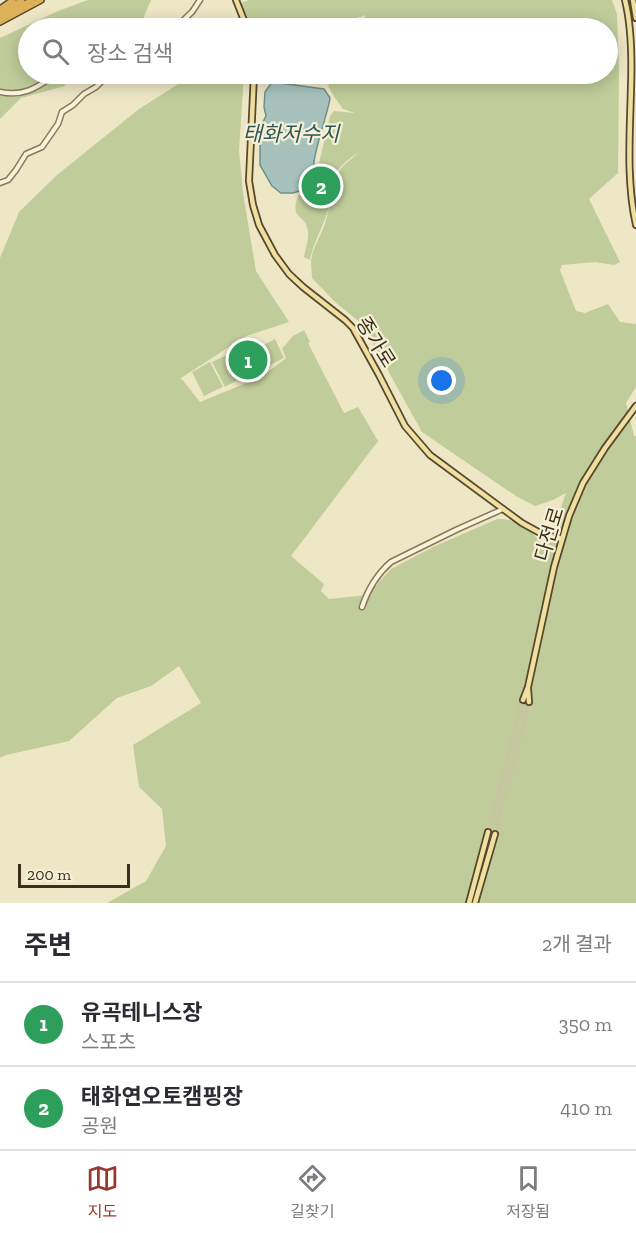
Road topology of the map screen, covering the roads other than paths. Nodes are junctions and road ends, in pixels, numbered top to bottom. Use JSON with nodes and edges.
{"nodes":[{"id":1,"x":13,"y":0,"type":"edge"},
{"id":2,"x":22,"y":0,"type":"edge"},
{"id":3,"x":33,"y":0,"type":"edge"},
{"id":4,"x":41,"y":0,"type":"edge"},
{"id":5,"x":200,"y":0,"type":"edge"},
{"id":6,"x":236,"y":0,"type":"edge"},
{"id":7,"x":625,"y":0,"type":"edge"},
{"id":8,"x":633,"y":0,"type":"edge"},
{"id":9,"x":0,"y":11,"type":"edge"},
{"id":10,"x":636,"y":17,"type":"edge"},
{"id":11,"x":186,"y":18,"type":"edge"},
{"id":12,"x":243,"y":18,"type":"edge"},
{"id":13,"x":629,"y":18,"type":"junction"},
{"id":14,"x":0,"y":20,"type":"edge"},
{"id":15,"x":41,"y":84,"type":"edge"},
{"id":16,"x":99,"y":84,"type":"edge"},
{"id":17,"x":254,"y":84,"type":"edge"},
{"id":18,"x":0,"y":92,"type":"edge"},
{"id":19,"x":0,"y":183,"type":"edge"},
{"id":20,"x":636,"y":225,"type":"edge"},
{"id":21,"x":636,"y":406,"type":"edge"},
{"id":22,"x":503,"y":509,"type":"junction"},
{"id":23,"x":562,"y":539,"type":"junction"},
{"id":24,"x":362,"y":607,"type":"dead end"},
{"id":25,"x":528,"y":687,"type":"junction"},
{"id":26,"x":523,"y":700,"type":"tunnel mouth"},
{"id":27,"x":529,"y":702,"type":"tunnel mouth"},
{"id":28,"x":488,"y":832,"type":"tunnel mouth"},
{"id":29,"x":495,"y":834,"type":"tunnel mouth"},
{"id":30,"x":470,"y":903,"type":"edge"},
{"id":31,"x":475,"y":903,"type":"edge"}],
"edges":[{"from":1,"to":9,"type":"highway"},
{"from":2,"to":9,"type":"highway"},
{"from":3,"to":14,"type":"highway"},
{"from":4,"to":14,"type":"highway"},
{"from":5,"to":11,"type":"street"},
{"from":6,"to":12,"type":"main road"},
{"from":7,"to":13,"type":"main road"},
{"from":8,"to":10,"type":"main road"},
{"from":10,"to":13,"type":"street"},
{"from":13,"to":20,"type":"main road"},
{"from":15,"to":18,"type":"street"},
{"from":16,"to":19,"type":"street"},
{"from":17,"to":22,"type":"main road","name":"종가로"},
{"from":21,"to":23,"type":"main road","name":"다전로"},
{"from":22,"to":23,"type":"main road","name":"종가로"},
{"from":22,"to":24,"type":"street"},
{"from":23,"to":25,"type":"main road","name":"다전로"},
{"from":25,"to":26,"type":"main road","name":"다전로"},
{"from":25,"to":27,"type":"main road","name":"다전로"},
{"from":28,"to":30,"type":"main road"},
{"from":29,"to":31,"type":"main road"}]}
